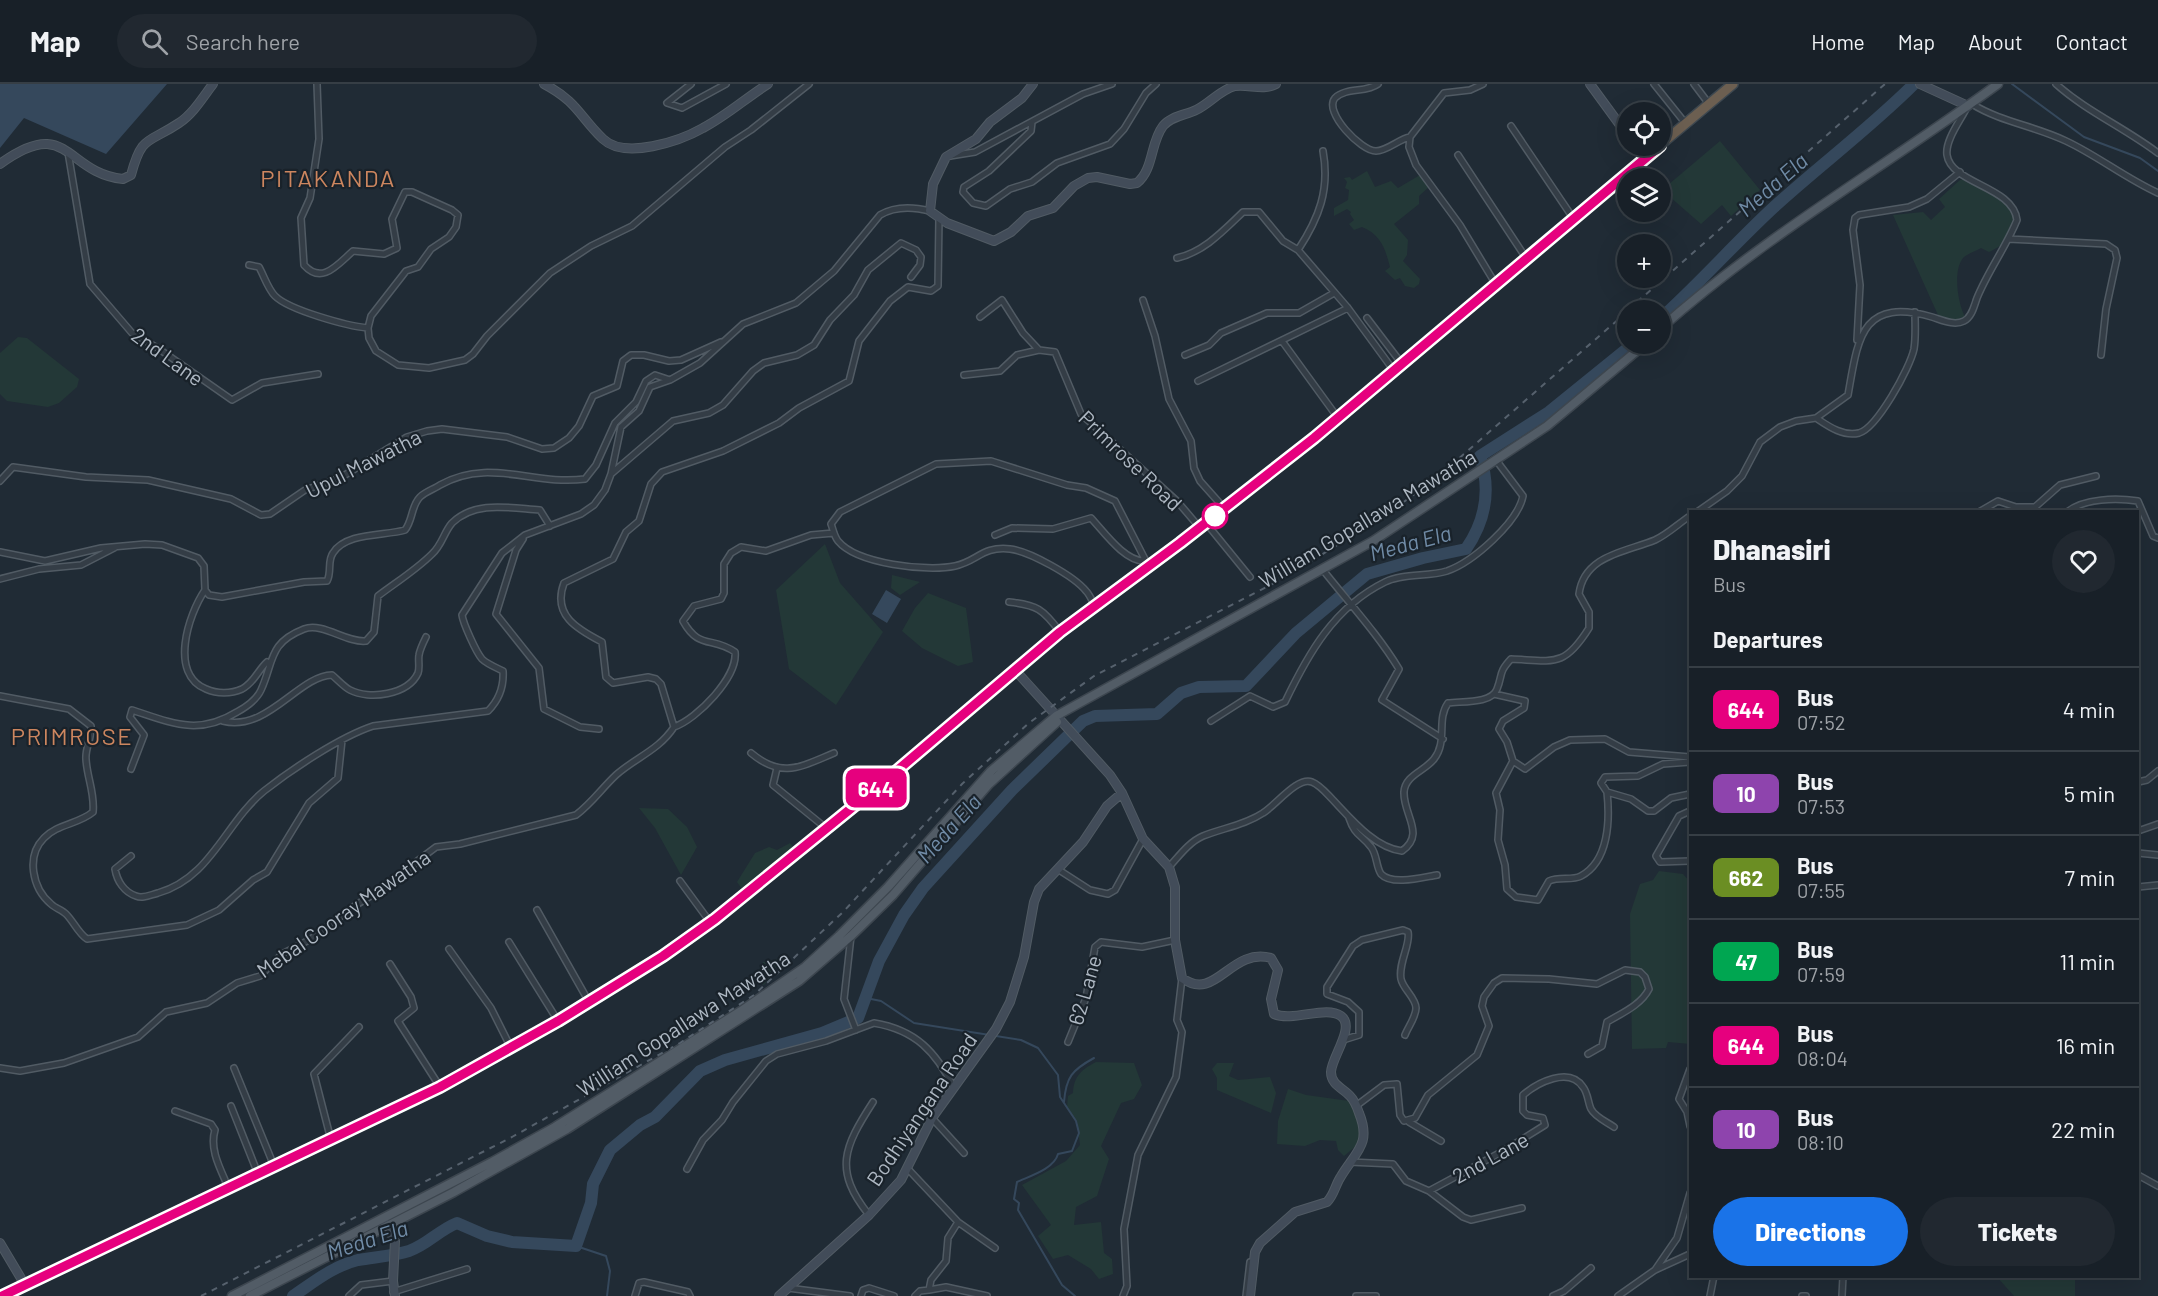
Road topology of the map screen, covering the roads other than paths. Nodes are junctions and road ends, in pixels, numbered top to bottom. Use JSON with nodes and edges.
{"nodes":[{"id":1,"x":213,"y":84,"type":"edge"},
{"id":2,"x":317,"y":84,"type":"edge"},
{"id":3,"x":544,"y":84,"type":"edge"},
{"id":4,"x":691,"y":84,"type":"edge"},
{"id":5,"x":726,"y":84,"type":"edge"},
{"id":6,"x":768,"y":84,"type":"edge"},
{"id":7,"x":809,"y":84,"type":"edge"},
{"id":8,"x":1033,"y":84,"type":"edge"},
{"id":9,"x":1112,"y":84,"type":"edge"},
{"id":10,"x":1156,"y":84,"type":"edge"},
{"id":11,"x":1276,"y":84,"type":"edge"},
{"id":12,"x":1378,"y":84,"type":"edge"},
{"id":13,"x":1483,"y":84,"type":"edge"},
{"id":14,"x":1590,"y":84,"type":"edge"},
{"id":15,"x":1654,"y":84,"type":"edge"},
{"id":16,"x":1694,"y":84,"type":"edge"},
{"id":17,"x":1733,"y":84,"type":"edge"},
{"id":18,"x":1998,"y":84,"type":"edge"},
{"id":19,"x":2056,"y":84,"type":"edge"},
{"id":20,"x":1920,"y":85,"type":"edge"},
{"id":21,"x":1709,"y":104,"type":"junction"},
{"id":22,"x":1970,"y":105,"type":"junction"},
{"id":23,"x":1617,"y":121,"type":"edge"},
{"id":24,"x":1032,"y":122,"type":"junction"},
{"id":25,"x":1686,"y":124,"type":"junction"},
{"id":26,"x":1510,"y":126,"type":"dead end"},
{"id":27,"x":1671,"y":136,"type":"edge"},
{"id":28,"x":1410,"y":137,"type":"junction"},
{"id":29,"x":68,"y":152,"type":"junction"},
{"id":30,"x":1323,"y":152,"type":"dead end"},
{"id":31,"x":2158,"y":153,"type":"edge"},
{"id":32,"x":1458,"y":155,"type":"dead end"},
{"id":33,"x":1646,"y":156,"type":"edge"},
{"id":34,"x":946,"y":157,"type":"junction"},
{"id":35,"x":1644,"y":158,"type":"joint"},
{"id":36,"x":0,"y":164,"type":"edge"},
{"id":37,"x":1960,"y":172,"type":"junction"},
{"id":38,"x":2158,"y":193,"type":"edge"},
{"id":39,"x":930,"y":212,"type":"junction"},
{"id":40,"x":939,"y":218,"type":"junction"},
{"id":41,"x":1573,"y":218,"type":"junction"},
{"id":42,"x":2008,"y":239,"type":"junction"},
{"id":43,"x":1298,"y":250,"type":"junction"},
{"id":44,"x":1178,"y":258,"type":"dead end"},
{"id":45,"x":1526,"y":258,"type":"junction"},
{"id":46,"x":249,"y":265,"type":"dead end"},
{"id":47,"x":911,"y":277,"type":"dead end"},
{"id":48,"x":1495,"y":283,"type":"junction"},
{"id":49,"x":1334,"y":293,"type":"junction"},
{"id":50,"x":1143,"y":300,"type":"dead end"},
{"id":51,"x":1348,"y":308,"type":"junction"},
{"id":52,"x":1915,"y":312,"type":"junction"},
{"id":53,"x":980,"y":317,"type":"dead end"},
{"id":54,"x":1367,"y":318,"type":"dead end"},
{"id":55,"x":1671,"y":320,"type":"edge"},
{"id":56,"x":368,"y":328,"type":"junction"},
{"id":57,"x":1282,"y":341,"type":"junction"},
{"id":58,"x":721,"y":342,"type":"junction"},
{"id":59,"x":1857,"y":347,"type":"junction"},
{"id":60,"x":1039,"y":350,"type":"junction"},
{"id":61,"x":1633,"y":354,"type":"edge"},
{"id":62,"x":1185,"y":355,"type":"dead end"},
{"id":63,"x":2101,"y":355,"type":"dead end"},
{"id":64,"x":1398,"y":367,"type":"junction"},
{"id":65,"x":318,"y":374,"type":"dead end"},
{"id":66,"x":964,"y":375,"type":"dead end"},
{"id":67,"x":670,"y":380,"type":"junction"},
{"id":68,"x":1198,"y":381,"type":"dead end"},
{"id":69,"x":1338,"y":418,"type":"junction"},
{"id":70,"x":1816,"y":418,"type":"junction"},
{"id":71,"x":1494,"y":462,"type":"junction"},
{"id":72,"x":611,"y":474,"type":"junction"},
{"id":73,"x":2096,"y":476,"type":"dead end"},
{"id":74,"x":0,"y":481,"type":"edge"},
{"id":75,"x":1224,"y":508,"type":"junction"},
{"id":76,"x":1700,"y":510,"type":"edge"},
{"id":77,"x":1982,"y":510,"type":"edge"},
{"id":78,"x":2070,"y":510,"type":"edge"},
{"id":79,"x":1689,"y":517,"type":"edge"},
{"id":80,"x":550,"y":526,"type":"junction"},
{"id":81,"x":1203,"y":526,"type":"junction"},
{"id":82,"x":834,"y":533,"type":"junction"},
{"id":83,"x":525,"y":535,"type":"junction"},
{"id":84,"x":995,"y":535,"type":"dead end"},
{"id":85,"x":2158,"y":538,"type":"edge"},
{"id":86,"x":117,"y":546,"type":"junction"},
{"id":87,"x":0,"y":552,"type":"edge"},
{"id":88,"x":1147,"y":564,"type":"junction"},
{"id":89,"x":1323,"y":570,"type":"junction"},
{"id":90,"x":1250,"y":577,"type":"dead end"},
{"id":91,"x":0,"y":579,"type":"edge"},
{"id":92,"x":205,"y":590,"type":"junction"},
{"id":93,"x":1009,"y":602,"type":"dead end"},
{"id":94,"x":1095,"y":606,"type":"junction"},
{"id":95,"x":1350,"y":606,"type":"junction"},
{"id":96,"x":1060,"y":632,"type":"junction"},
{"id":97,"x":426,"y":637,"type":"dead end"},
{"id":98,"x":269,"y":660,"type":"junction"},
{"id":99,"x":1015,"y":670,"type":"junction"},
{"id":100,"x":1494,"y":694,"type":"junction"},
{"id":101,"x":0,"y":696,"type":"edge"},
{"id":102,"x":1058,"y":718,"type":"junction"},
{"id":103,"x":1211,"y":720,"type":"dead end"},
{"id":104,"x":223,"y":721,"type":"junction"},
{"id":105,"x":674,"y":727,"type":"junction"},
{"id":106,"x":599,"y":729,"type":"dead end"},
{"id":107,"x":1443,"y":739,"type":"junction"},
{"id":108,"x":342,"y":740,"type":"junction"},
{"id":109,"x":751,"y":753,"type":"dead end"},
{"id":110,"x":834,"y":753,"type":"dead end"},
{"id":111,"x":1689,"y":757,"type":"edge"},
{"id":112,"x":1513,"y":761,"type":"junction"},
{"id":113,"x":1689,"y":762,"type":"edge"},
{"id":114,"x":777,"y":768,"type":"junction"},
{"id":115,"x":131,"y":769,"type":"dead end"},
{"id":116,"x":2158,"y":771,"type":"edge"},
{"id":117,"x":2139,"y":782,"type":"edge"},
{"id":118,"x":1607,"y":792,"type":"junction"},
{"id":119,"x":1122,"y":793,"type":"junction"},
{"id":120,"x":1689,"y":794,"type":"edge"},
{"id":121,"x":1689,"y":811,"type":"edge"},
{"id":122,"x":1348,"y":816,"type":"junction"},
{"id":123,"x":2158,"y":824,"type":"edge"},
{"id":124,"x":826,"y":828,"type":"junction"},
{"id":125,"x":2139,"y":831,"type":"edge"},
{"id":126,"x":1143,"y":839,"type":"junction"},
{"id":127,"x":2139,"y":853,"type":"edge"},
{"id":128,"x":131,"y":855,"type":"dead end"},
{"id":129,"x":2158,"y":855,"type":"edge"},
{"id":130,"x":1689,"y":861,"type":"edge"},
{"id":131,"x":1169,"y":867,"type":"junction"},
{"id":132,"x":1059,"y":870,"type":"junction"},
{"id":133,"x":1437,"y":875,"type":"dead end"},
{"id":134,"x":680,"y":881,"type":"dead end"},
{"id":135,"x":2158,"y":885,"type":"edge"},
{"id":136,"x":2139,"y":887,"type":"edge"},
{"id":137,"x":537,"y":910,"type":"dead end"},
{"id":138,"x":710,"y":922,"type":"junction"},
{"id":139,"x":851,"y":936,"type":"junction"},
{"id":140,"x":1175,"y":940,"type":"junction"},
{"id":141,"x":509,"y":942,"type":"dead end"},
{"id":142,"x":449,"y":949,"type":"dead end"},
{"id":143,"x":390,"y":964,"type":"dead end"},
{"id":144,"x":1182,"y":978,"type":"junction"},
{"id":145,"x":589,"y":1002,"type":"junction"},
{"id":146,"x":558,"y":1021,"type":"junction"},
{"id":147,"x":359,"y":1027,"type":"dead end"},
{"id":148,"x":855,"y":1028,"type":"junction"},
{"id":149,"x":1405,"y":1035,"type":"dead end"},
{"id":150,"x":1343,"y":1040,"type":"junction"},
{"id":151,"x":1068,"y":1042,"type":"dead end"},
{"id":152,"x":512,"y":1048,"type":"junction"},
{"id":153,"x":1588,"y":1054,"type":"dead end"},
{"id":154,"x":0,"y":1068,"type":"edge"},
{"id":155,"x":234,"y":1068,"type":"dead end"},
{"id":156,"x":1689,"y":1072,"type":"edge"},
{"id":157,"x":440,"y":1087,"type":"junction"},
{"id":158,"x":954,"y":1088,"type":"junction"},
{"id":159,"x":873,"y":1102,"type":"dead end"},
{"id":160,"x":231,"y":1106,"type":"dead end"},
{"id":161,"x":1356,"y":1106,"type":"junction"},
{"id":162,"x":175,"y":1111,"type":"dead end"},
{"id":163,"x":932,"y":1118,"type":"junction"},
{"id":164,"x":1689,"y":1121,"type":"edge"},
{"id":165,"x":1409,"y":1122,"type":"junction"},
{"id":166,"x":1614,"y":1127,"type":"dead end"},
{"id":167,"x":331,"y":1140,"type":"junction"},
{"id":168,"x":1441,"y":1142,"type":"dead end"},
{"id":169,"x":964,"y":1153,"type":"dead end"},
{"id":170,"x":1350,"y":1162,"type":"junction"},
{"id":171,"x":274,"y":1167,"type":"junction"},
{"id":172,"x":687,"y":1169,"type":"dead end"},
{"id":173,"x":908,"y":1169,"type":"junction"},
{"id":174,"x":258,"y":1174,"type":"junction"},
{"id":175,"x":2139,"y":1176,"type":"edge"},
{"id":176,"x":2158,"y":1186,"type":"edge"},
{"id":177,"x":229,"y":1189,"type":"junction"},
{"id":178,"x":1430,"y":1191,"type":"junction"},
{"id":179,"x":1689,"y":1196,"type":"edge"},
{"id":180,"x":1522,"y":1208,"type":"dead end"},
{"id":181,"x":869,"y":1215,"type":"junction"},
{"id":182,"x":958,"y":1222,"type":"junction"},
{"id":183,"x":385,"y":1223,"type":"junction"},
{"id":184,"x":0,"y":1243,"type":"edge"},
{"id":185,"x":995,"y":1248,"type":"dead end"},
{"id":186,"x":1689,"y":1254,"type":"edge"},
{"id":187,"x":1591,"y":1268,"type":"dead end"},
{"id":188,"x":467,"y":1269,"type":"dead end"},
{"id":189,"x":1655,"y":1270,"type":"junction"},
{"id":190,"x":1714,"y":1278,"type":"edge"},
{"id":191,"x":1843,"y":1278,"type":"edge"},
{"id":192,"x":393,"y":1281,"type":"junction"},
{"id":193,"x":25,"y":1285,"type":"junction"},
{"id":194,"x":788,"y":1288,"type":"junction"},
{"id":195,"x":929,"y":1290,"type":"junction"},
{"id":196,"x":394,"y":1294,"type":"edge"},
{"id":197,"x":2,"y":1296,"type":"edge"},
{"id":198,"x":232,"y":1296,"type":"edge"},
{"id":199,"x":250,"y":1296,"type":"edge"},
{"id":200,"x":349,"y":1296,"type":"edge"},
{"id":201,"x":635,"y":1296,"type":"edge"},
{"id":202,"x":690,"y":1296,"type":"edge"},
{"id":203,"x":779,"y":1296,"type":"edge"},
{"id":204,"x":850,"y":1296,"type":"edge"},
{"id":205,"x":861,"y":1296,"type":"edge"},
{"id":206,"x":894,"y":1296,"type":"edge"},
{"id":207,"x":915,"y":1296,"type":"edge"},
{"id":208,"x":987,"y":1296,"type":"edge"},
{"id":209,"x":1123,"y":1296,"type":"edge"},
{"id":210,"x":1248,"y":1296,"type":"edge"},
{"id":211,"x":1356,"y":1296,"type":"edge"},
{"id":212,"x":1376,"y":1296,"type":"edge"},
{"id":213,"x":1553,"y":1296,"type":"edge"},
{"id":214,"x":1618,"y":1296,"type":"edge"},
{"id":215,"x":1710,"y":1296,"type":"edge"},
{"id":216,"x":1842,"y":1296,"type":"edge"}],
"edges":[{"from":1,"to":29,"type":"street"},
{"from":2,"to":56,"type":"street"},
{"from":3,"to":6,"type":"street"},
{"from":4,"to":5,"type":"street"},
{"from":7,"to":56,"type":"street"},
{"from":8,"to":34,"type":"street"},
{"from":9,"to":24,"type":"street"},
{"from":10,"to":24,"type":"street"},
{"from":11,"to":40,"type":"street"},
{"from":12,"to":28,"type":"street"},
{"from":13,"to":28,"type":"street"},
{"from":14,"to":23,"type":"street"},
{"from":15,"to":25,"type":"street"},
{"from":16,"to":21,"type":"street"},
{"from":17,"to":21,"type":"highway"},
{"from":18,"to":22,"type":"main road"},
{"from":19,"to":31,"type":"street"},
{"from":20,"to":22,"type":"street"},
{"from":21,"to":25,"type":"highway"},
{"from":22,"to":37,"type":"street"},
{"from":22,"to":38,"type":"street"},
{"from":22,"to":55,"type":"main road"},
{"from":24,"to":34,"type":"street"},
{"from":25,"to":27,"type":"highway"},
{"from":26,"to":41,"type":"street"},
{"from":28,"to":48,"type":"street"},
{"from":29,"to":36,"type":"street"},
{"from":29,"to":65,"type":"street","name":"2nd Lane"},
{"from":30,"to":43,"type":"street"},
{"from":32,"to":45,"type":"street"},
{"from":33,"to":35,"type":"highway"},
{"from":34,"to":39,"type":"street"},
{"from":35,"to":41,"type":"highway"},
{"from":37,"to":42,"type":"street"},
{"from":37,"to":59,"type":"street"},
{"from":39,"to":40,"type":"street"},
{"from":39,"to":58,"type":"street"},
{"from":40,"to":105,"type":"street"},
{"from":41,"to":45,"type":"highway"},
{"from":42,"to":52,"type":"street"},
{"from":42,"to":63,"type":"street"},
{"from":43,"to":44,"type":"street"},
{"from":43,"to":49,"type":"street"},
{"from":45,"to":48,"type":"highway"},
{"from":46,"to":56,"type":"street"},
{"from":47,"to":72,"type":"street"},
{"from":48,"to":64,"type":"highway"},
{"from":49,"to":51,"type":"street"},
{"from":49,"to":62,"type":"street"},
{"from":50,"to":75,"type":"street"},
{"from":51,"to":57,"type":"street"},
{"from":51,"to":64,"type":"street"},
{"from":52,"to":59,"type":"street"},
{"from":52,"to":70,"type":"street"},
{"from":53,"to":60,"type":"street","name":"Primrose Road"},
{"from":54,"to":64,"type":"street"},
{"from":57,"to":68,"type":"street"},
{"from":57,"to":69,"type":"street"},
{"from":58,"to":67,"type":"street"},
{"from":58,"to":74,"type":"street","name":"Upul Mawatha"},
{"from":59,"to":70,"type":"street"},
{"from":60,"to":66,"type":"street"},
{"from":60,"to":81,"type":"street","name":"Primrose Road"},
{"from":61,"to":71,"type":"main road","name":"William Gopallawa Mawatha"},
{"from":64,"to":69,"type":"highway"},
{"from":67,"to":72,"type":"street"},
{"from":67,"to":92,"type":"street"},
{"from":69,"to":75,"type":"highway"},
{"from":70,"to":76,"type":"street"},
{"from":71,"to":89,"type":"main road","name":"William Gopallawa Mawatha"},
{"from":71,"to":95,"type":"street"},
{"from":72,"to":80,"type":"street"},
{"from":73,"to":77,"type":"street"},
{"from":75,"to":81,"type":"highway"},
{"from":78,"to":85,"type":"street"},
{"from":79,"to":100,"type":"street"},
{"from":80,"to":83,"type":"street"},
{"from":80,"to":98,"type":"street"},
{"from":81,"to":88,"type":"highway"},
{"from":81,"to":90,"type":"street"},
{"from":82,"to":88,"type":"street"},
{"from":82,"to":94,"type":"street"},
{"from":82,"to":105,"type":"street","name":"Mebal Cooray Mawatha"},
{"from":83,"to":106,"type":"street"},
{"from":83,"to":108,"type":"street"},
{"from":84,"to":88,"type":"street"},
{"from":86,"to":87,"type":"street"},
{"from":86,"to":91,"type":"street"},
{"from":86,"to":92,"type":"street"},
{"from":88,"to":94,"type":"highway"},
{"from":89,"to":95,"type":"street"},
{"from":89,"to":102,"type":"main road","name":"William Gopallawa Mawatha"},
{"from":92,"to":98,"type":"street"},
{"from":93,"to":96,"type":"street"},
{"from":94,"to":96,"type":"highway"},
{"from":95,"to":103,"type":"street"},
{"from":95,"to":107,"type":"street"},
{"from":96,"to":99,"type":"highway"},
{"from":97,"to":104,"type":"street"},
{"from":98,"to":104,"type":"street"},
{"from":99,"to":102,"type":"street"},
{"from":99,"to":124,"type":"highway"},
{"from":100,"to":107,"type":"street"},
{"from":100,"to":112,"type":"street"},
{"from":101,"to":108,"type":"street"},
{"from":102,"to":119,"type":"street"},
{"from":102,"to":139,"type":"main road","name":"William Gopallawa Mawatha"},
{"from":102,"to":183,"type":"main road","name":"William Gopallawa Mawatha"},
{"from":104,"to":115,"type":"street"},
{"from":105,"to":154,"type":"street","name":"Mebal Cooray Mawatha"},
{"from":107,"to":122,"type":"street"},
{"from":108,"to":128,"type":"street"},
{"from":109,"to":114,"type":"street"},
{"from":110,"to":114,"type":"street"},
{"from":111,"to":112,"type":"street"},
{"from":112,"to":118,"type":"street"},
{"from":113,"to":118,"type":"street"},
{"from":114,"to":124,"type":"street"},
{"from":116,"to":117,"type":"street"},
{"from":118,"to":120,"type":"street"},
{"from":119,"to":126,"type":"street"},
{"from":119,"to":132,"type":"street","name":"Bodhiyangana Road"},
{"from":121,"to":130,"type":"street"},
{"from":122,"to":131,"type":"street"},
{"from":122,"to":133,"type":"street"},
{"from":123,"to":125,"type":"street"},
{"from":124,"to":138,"type":"highway"},
{"from":126,"to":131,"type":"street"},
{"from":126,"to":132,"type":"street"},
{"from":127,"to":129,"type":"street"},
{"from":131,"to":140,"type":"street"},
{"from":132,"to":158,"type":"street","name":"Bodhiyangana Road"},
{"from":134,"to":138,"type":"street"},
{"from":135,"to":136,"type":"street"},
{"from":137,"to":145,"type":"street"},
{"from":138,"to":145,"type":"highway"},
{"from":139,"to":148,"type":"street"},
{"from":139,"to":183,"type":"main road","name":"William Gopallawa Mawatha"},
{"from":140,"to":144,"type":"street"},
{"from":140,"to":151,"type":"street","name":"62 Lane"},
{"from":141,"to":146,"type":"street"},
{"from":142,"to":152,"type":"street"},
{"from":143,"to":157,"type":"street"},
{"from":144,"to":150,"type":"street"},
{"from":144,"to":209,"type":"street"},
{"from":145,"to":146,"type":"highway"},
{"from":146,"to":152,"type":"highway"},
{"from":147,"to":167,"type":"street"},
{"from":148,"to":158,"type":"street"},
{"from":148,"to":172,"type":"street"},
{"from":149,"to":150,"type":"street"},
{"from":150,"to":161,"type":"street"},
{"from":152,"to":157,"type":"highway"},
{"from":153,"to":165,"type":"street"},
{"from":155,"to":171,"type":"street"},
{"from":156,"to":164,"type":"street"},
{"from":157,"to":167,"type":"highway"},
{"from":158,"to":163,"type":"street","name":"Bodhiyangana Road"},
{"from":159,"to":181,"type":"street"},
{"from":160,"to":174,"type":"street"},
{"from":161,"to":165,"type":"street"},
{"from":161,"to":170,"type":"street"},
{"from":162,"to":177,"type":"street"},
{"from":163,"to":169,"type":"street"},
{"from":163,"to":173,"type":"street","name":"Bodhiyangana Road"},
{"from":165,"to":168,"type":"street"},
{"from":166,"to":178,"type":"street","name":"2nd Lane"},
{"from":167,"to":171,"type":"highway"},
{"from":170,"to":178,"type":"street","name":"2nd Lane"},
{"from":170,"to":210,"type":"street"},
{"from":171,"to":174,"type":"highway"},
{"from":173,"to":181,"type":"street","name":"Bodhiyangana Road"},
{"from":173,"to":182,"type":"street"},
{"from":174,"to":177,"type":"highway"},
{"from":175,"to":176,"type":"street"},
{"from":177,"to":193,"type":"highway"},
{"from":178,"to":180,"type":"street"},
{"from":179,"to":189,"type":"street"},
{"from":181,"to":194,"type":"street","name":"Bodhiyangana Road"},
{"from":182,"to":185,"type":"street"},
{"from":182,"to":195,"type":"street"},
{"from":183,"to":192,"type":"street"},
{"from":183,"to":198,"type":"main road","name":"William Gopallawa Mawatha"},
{"from":183,"to":199,"type":"main road","name":"William Gopallawa Mawatha"},
{"from":184,"to":193,"type":"street"},
{"from":186,"to":189,"type":"street"},
{"from":187,"to":213,"type":"street"},
{"from":188,"to":196,"type":"street"},
{"from":189,"to":214,"type":"street"},
{"from":190,"to":215,"type":"street"},
{"from":191,"to":216,"type":"street"},
{"from":192,"to":196,"type":"street"},
{"from":192,"to":200,"type":"street"},
{"from":193,"to":197,"type":"highway"},
{"from":194,"to":203,"type":"street","name":"Bodhiyangana Road"},
{"from":194,"to":204,"type":"street"},
{"from":195,"to":207,"type":"street"},
{"from":195,"to":208,"type":"street"},
{"from":201,"to":202,"type":"street"},
{"from":205,"to":206,"type":"street"},
{"from":211,"to":212,"type":"street"}]}
